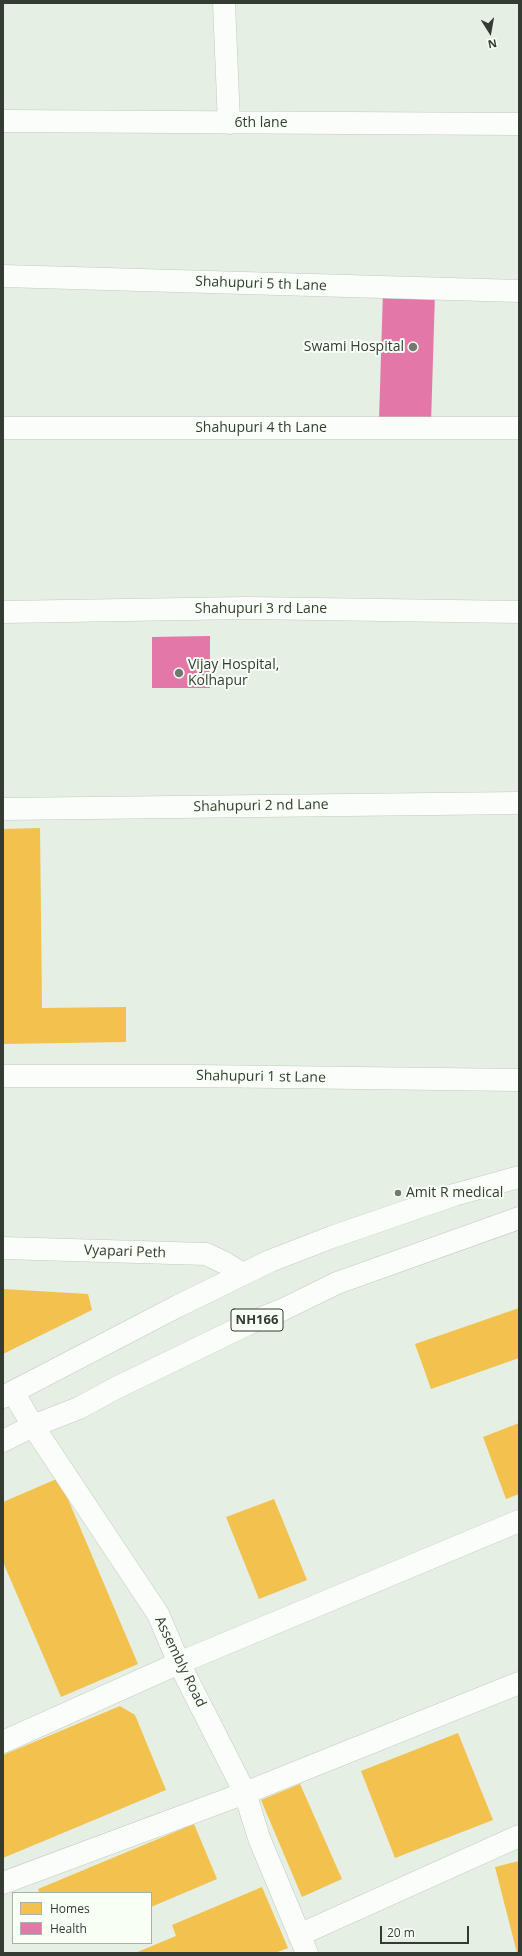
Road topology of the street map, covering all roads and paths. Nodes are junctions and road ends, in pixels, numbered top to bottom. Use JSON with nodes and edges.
{"nodes":[{"id":1,"x":224,"y":3,"type":"edge"},
{"id":2,"x":3,"y":121,"type":"edge"},
{"id":3,"x":228,"y":123,"type":"junction"},
{"id":4,"x":519,"y":124,"type":"edge"},
{"id":5,"x":3,"y":276,"type":"edge"},
{"id":6,"x":519,"y":291,"type":"edge"},
{"id":7,"x":3,"y":428,"type":"edge"},
{"id":8,"x":519,"y":428,"type":"edge"},
{"id":9,"x":3,"y":612,"type":"edge"},
{"id":10,"x":519,"y":612,"type":"edge"},
{"id":11,"x":519,"y":803,"type":"edge"},
{"id":12,"x":3,"y":808,"type":"edge"},
{"id":13,"x":3,"y":1076,"type":"edge"},
{"id":14,"x":519,"y":1080,"type":"edge"},
{"id":15,"x":519,"y":1177,"type":"edge"},
{"id":16,"x":519,"y":1218,"type":"edge"},
{"id":17,"x":3,"y":1248,"type":"edge"},
{"id":18,"x":242,"y":1274,"type":"junction"},
{"id":19,"x":8,"y":1394,"type":"edge"},
{"id":20,"x":33,"y":1426,"type":"junction"},
{"id":21,"x":3,"y":1441,"type":"edge"},
{"id":22,"x":519,"y":1521,"type":"edge"},
{"id":23,"x":179,"y":1663,"type":"junction"},
{"id":24,"x":519,"y":1684,"type":"edge"},
{"id":25,"x":3,"y":1742,"type":"edge"},
{"id":26,"x":244,"y":1793,"type":"junction"},
{"id":27,"x":519,"y":1836,"type":"edge"},
{"id":28,"x":3,"y":1883,"type":"edge"},
{"id":29,"x":303,"y":1944,"type":"edge"}],
"edges":[{"from":1,"to":3,"type":"main road"},
{"from":2,"to":3,"type":"main road","name":"6th lane"},
{"from":3,"to":4,"type":"main road","name":"6th lane"},
{"from":5,"to":6,"type":"main road","name":"Shahupuri 5 th Lane"},
{"from":7,"to":8,"type":"main road","name":"Shahupuri 4 th Lane"},
{"from":9,"to":10,"type":"main road","name":"Shahupuri 3 rd Lane"},
{"from":11,"to":12,"type":"main road","name":"Shahupuri 2 nd Lane"},
{"from":13,"to":14,"type":"main road","name":"Shahupuri 1 st Lane"},
{"from":15,"to":18,"type":"main road"},
{"from":16,"to":20,"type":"main road","number":"NH166"},
{"from":17,"to":18,"type":"main road","name":"Vyapari Peth"},
{"from":18,"to":19,"type":"main road"},
{"from":19,"to":20,"type":"main road","name":"Assembly Road"},
{"from":20,"to":21,"type":"main road","number":"NH166"},
{"from":20,"to":23,"type":"main road","name":"Assembly Road"},
{"from":22,"to":23,"type":"main road"},
{"from":23,"to":25,"type":"main road"},
{"from":23,"to":26,"type":"main road","name":"Assembly Road"},
{"from":24,"to":26,"type":"main road"},
{"from":26,"to":28,"type":"main road"},
{"from":26,"to":29,"type":"main road","name":"Assembly Road"},
{"from":27,"to":29,"type":"main road"}]}
